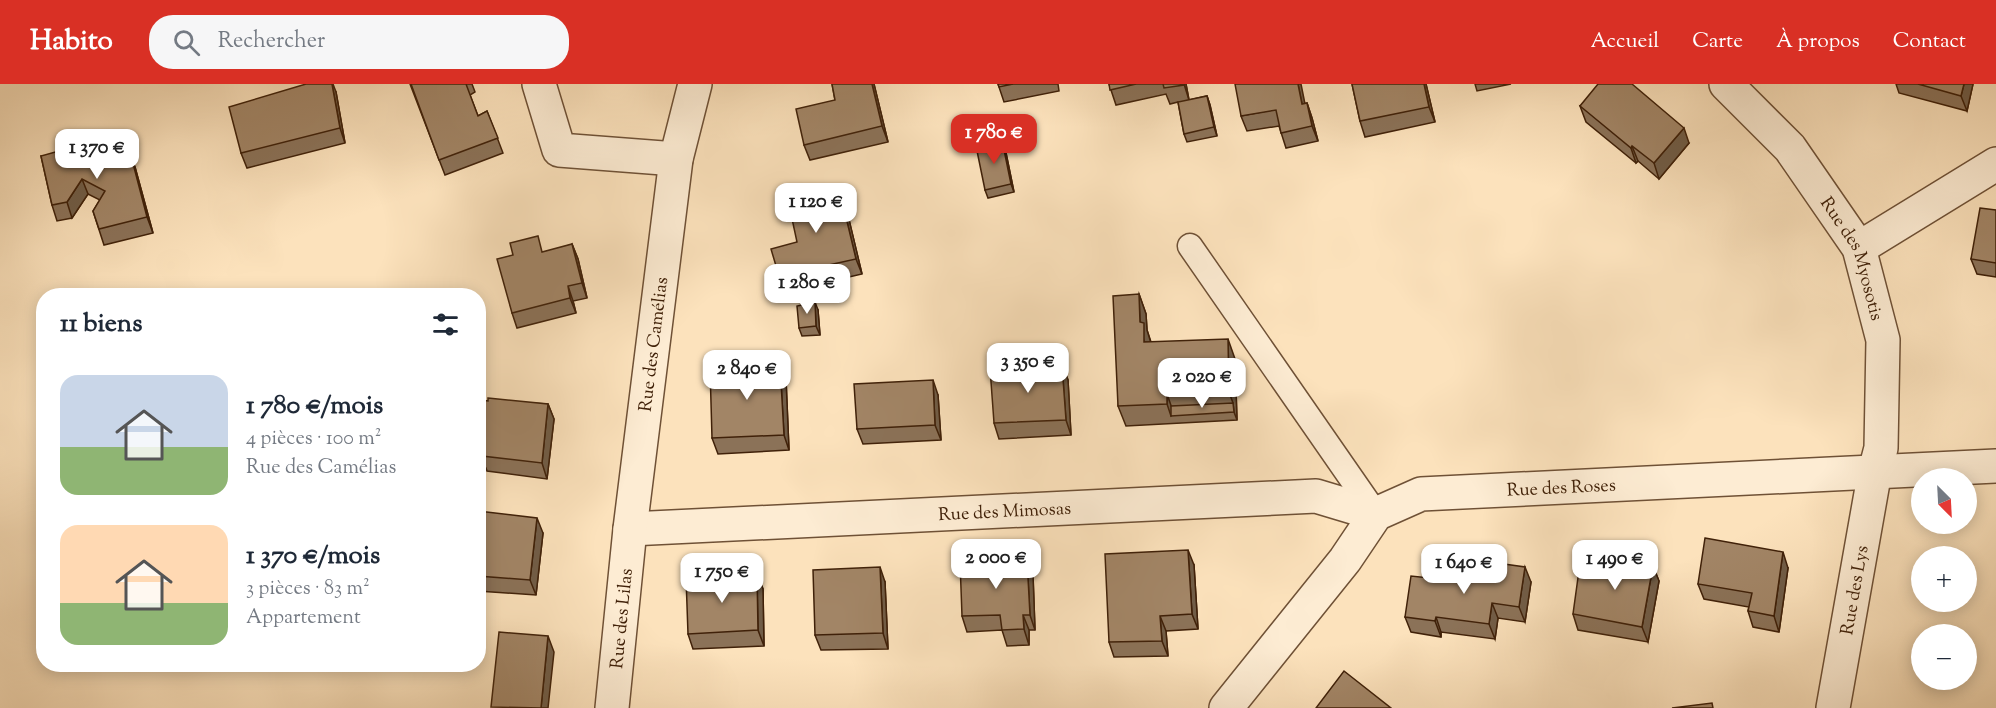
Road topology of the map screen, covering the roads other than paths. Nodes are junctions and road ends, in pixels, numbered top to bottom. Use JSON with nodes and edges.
{"nodes":[{"id":1,"x":539,"y":84,"type":"edge"},
{"id":2,"x":694,"y":84,"type":"edge"},
{"id":3,"x":1726,"y":84,"type":"edge"},
{"id":4,"x":676,"y":159,"type":"junction"},
{"id":5,"x":1996,"y":164,"type":"edge"},
{"id":6,"x":1190,"y":246,"type":"dead end"},
{"id":7,"x":1859,"y":248,"type":"junction"},
{"id":8,"x":1996,"y":466,"type":"edge"},
{"id":9,"x":1875,"y":471,"type":"junction"},
{"id":10,"x":1376,"y":514,"type":"junction"},
{"id":11,"x":630,"y":529,"type":"junction"},
{"id":12,"x":612,"y":708,"type":"edge"},
{"id":13,"x":1226,"y":708,"type":"edge"},
{"id":14,"x":1833,"y":708,"type":"edge"}],
"edges":[{"from":1,"to":4,"type":"street"},
{"from":2,"to":4,"type":"street","name":"Rue des Camélias"},
{"from":3,"to":7,"type":"street","name":"Rue des Myosotis"},
{"from":4,"to":11,"type":"street","name":"Rue des Camélias"},
{"from":5,"to":7,"type":"street"},
{"from":6,"to":10,"type":"lane"},
{"from":7,"to":9,"type":"street","name":"Rue des Myosotis"},
{"from":8,"to":9,"type":"street","name":"Rue des Roses"},
{"from":9,"to":10,"type":"street","name":"Rue des Roses"},
{"from":9,"to":14,"type":"street","name":"Rue des Lys"},
{"from":10,"to":11,"type":"street","name":"Rue des Mimosas"},
{"from":10,"to":13,"type":"street"},
{"from":11,"to":12,"type":"street","name":"Rue des Lilas"}]}
